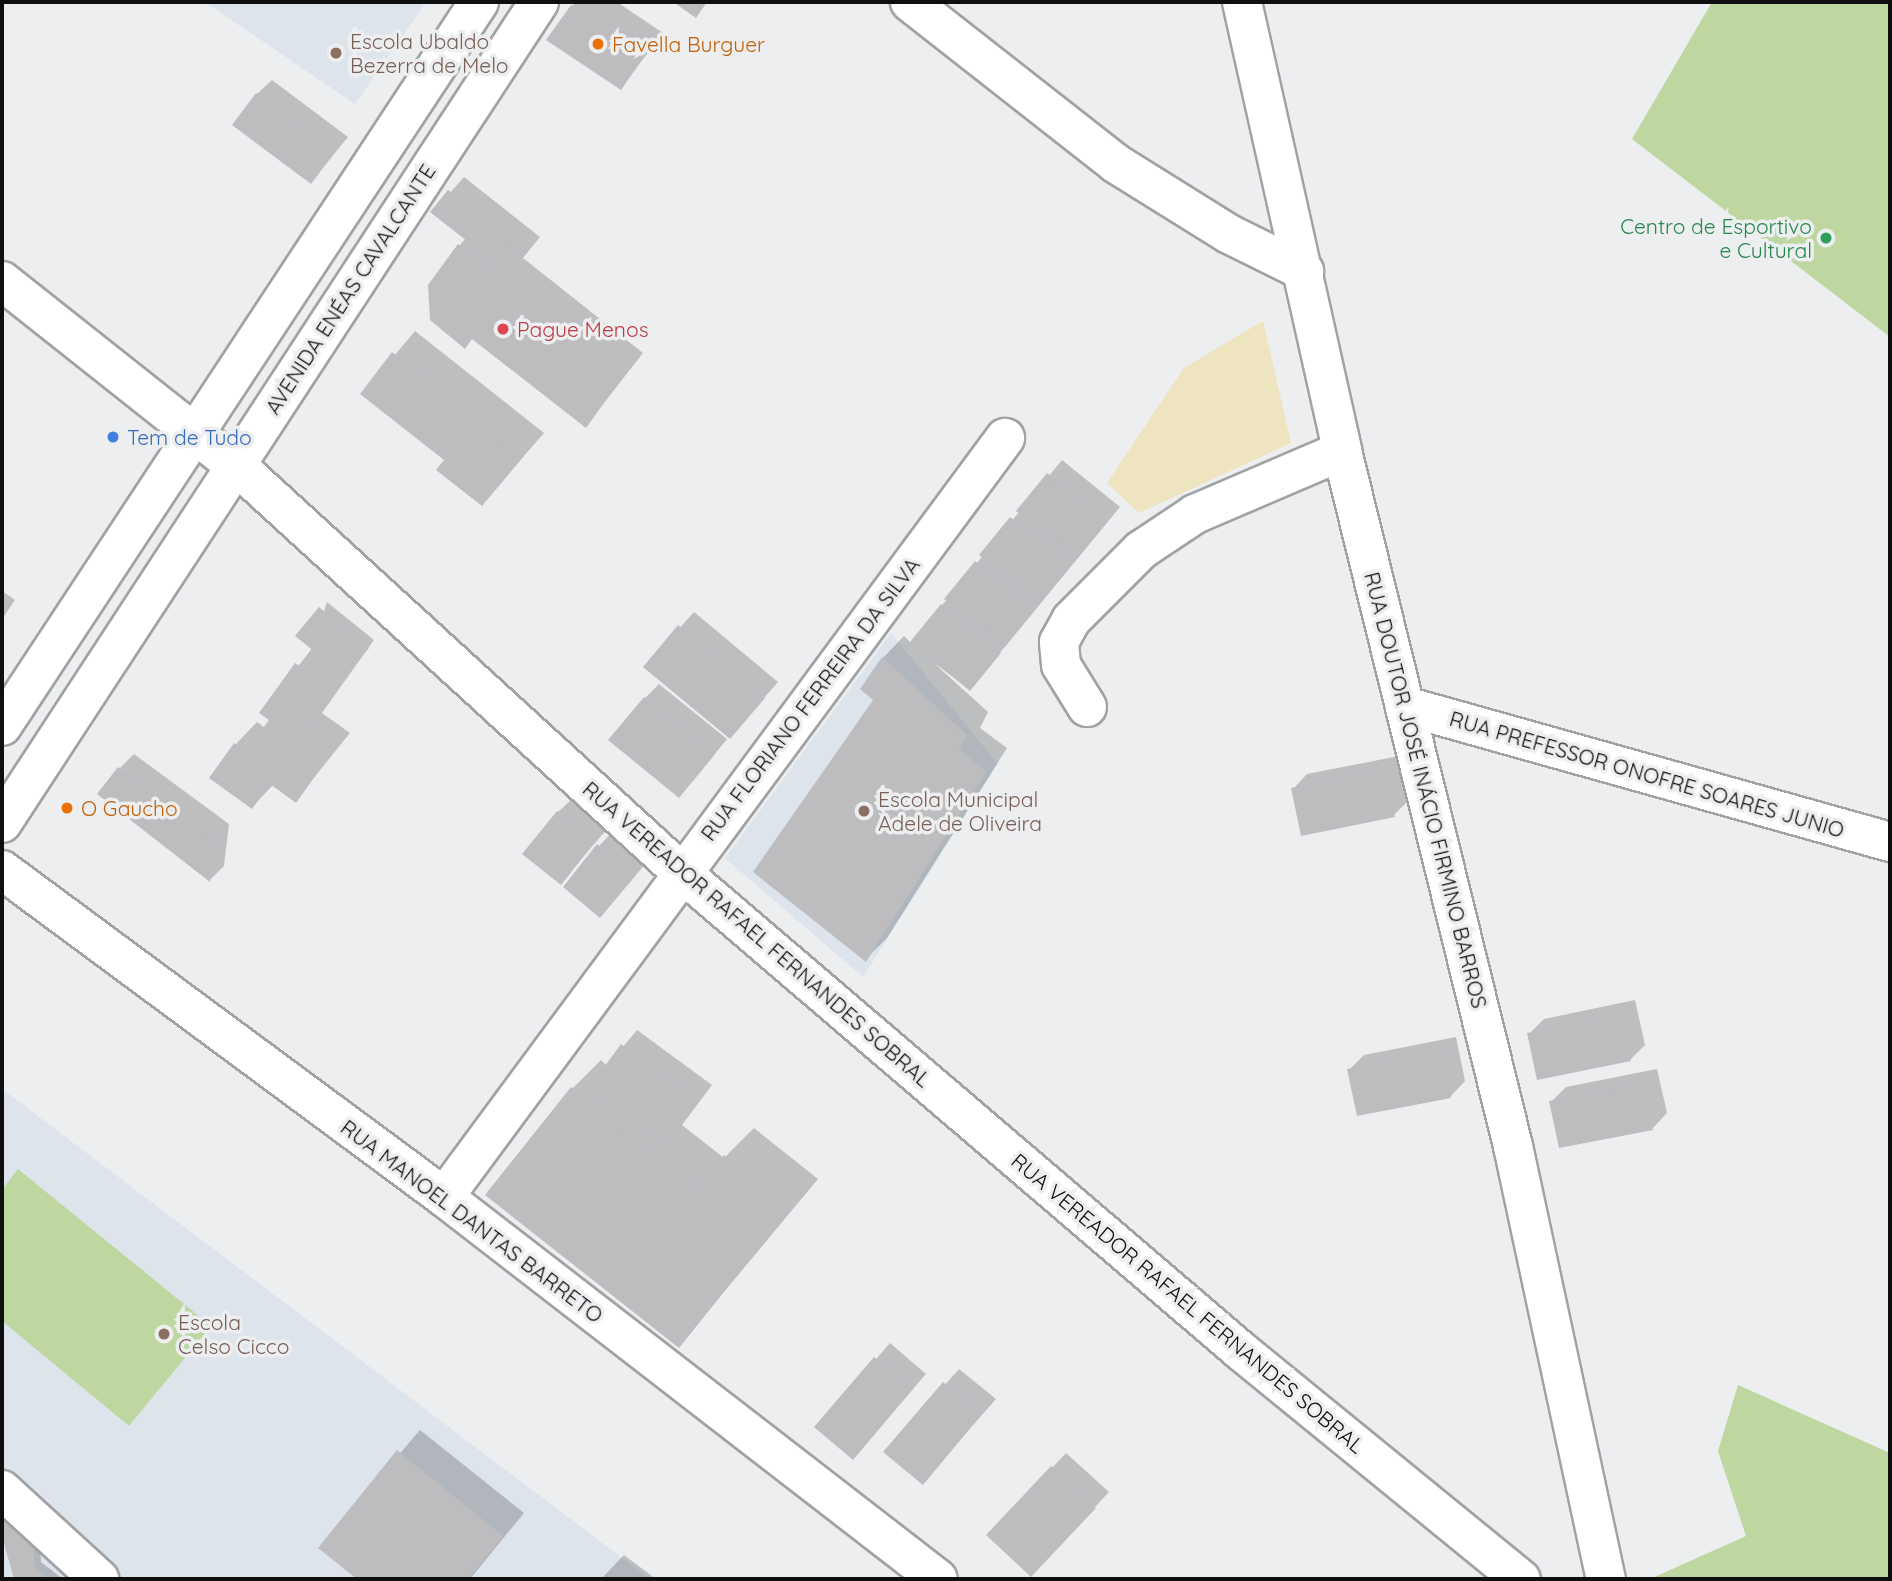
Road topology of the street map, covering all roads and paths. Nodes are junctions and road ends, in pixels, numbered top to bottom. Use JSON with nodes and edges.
{"nodes":[{"id":1,"x":479,"y":2,"type":"edge"},
{"id":2,"x":491,"y":2,"type":"edge"},
{"id":3,"x":909,"y":2,"type":"edge"},
{"id":4,"x":1242,"y":2,"type":"edge"},
{"id":5,"x":531,"y":13,"type":"edge"},
{"id":6,"x":1304,"y":271,"type":"junction"},
{"id":7,"x":2,"y":281,"type":"edge"},
{"id":8,"x":193,"y":434,"type":"junction"},
{"id":9,"x":1005,"y":438,"type":"dead end"},
{"id":10,"x":1342,"y":451,"type":"junction"},
{"id":11,"x":233,"y":466,"type":"junction"},
{"id":12,"x":1405,"y":706,"type":"junction"},
{"id":13,"x":1087,"y":707,"type":"dead end"},
{"id":14,"x":2,"y":726,"type":"edge"},
{"id":15,"x":2,"y":823,"type":"edge"},
{"id":16,"x":1890,"y":842,"type":"edge"},
{"id":17,"x":2,"y":870,"type":"edge"},
{"id":18,"x":681,"y":872,"type":"junction"},
{"id":19,"x":443,"y":1197,"type":"junction"},
{"id":20,"x":2,"y":1490,"type":"edge"},
{"id":21,"x":99,"y":1579,"type":"edge"},
{"id":22,"x":937,"y":1579,"type":"edge"},
{"id":23,"x":1521,"y":1579,"type":"edge"},
{"id":24,"x":1606,"y":1579,"type":"edge"}],
"edges":[{"from":1,"to":8,"type":"street"},
{"from":2,"to":5,"type":"street"},
{"from":3,"to":6,"type":"street"},
{"from":4,"to":6,"type":"street","name":"RUA DOUTOR JOSÉ INÁCIO FIRMINO BARROS"},
{"from":5,"to":11,"type":"street","name":"AVENIDA ENÉAS CAVALCANTE"},
{"from":6,"to":10,"type":"street","name":"RUA DOUTOR JOSÉ INÁCIO FIRMINO BARROS"},
{"from":7,"to":8,"type":"street","name":"RUA VEREADOR RAFAEL FERNANDES SOBRAL"},
{"from":8,"to":11,"type":"street","name":"RUA VEREADOR RAFAEL FERNANDES SOBRAL"},
{"from":8,"to":14,"type":"street"},
{"from":9,"to":18,"type":"street","name":"RUA FLORIANO FERREIRA DA SILVA"},
{"from":10,"to":12,"type":"street","name":"RUA DOUTOR JOSÉ INÁCIO FIRMINO BARROS"},
{"from":10,"to":13,"type":"street"},
{"from":11,"to":15,"type":"street","name":"AVENIDA ENÉAS CAVALCANTE"},
{"from":11,"to":18,"type":"street","name":"RUA VEREADOR RAFAEL FERNANDES SOBRAL"},
{"from":12,"to":16,"type":"street","name":"RUA PREFESSOR ONOFRE SOARES JUNIO"},
{"from":12,"to":24,"type":"street","name":"RUA DOUTOR JOSÉ INÁCIO FIRMINO BARROS"},
{"from":17,"to":19,"type":"street","name":"RUA MANOEL DANTAS BARRETO"},
{"from":18,"to":19,"type":"street","name":"RUA FLORIANO FERREIRA DA SILVA"},
{"from":18,"to":23,"type":"street","name":"RUA VEREADOR RAFAEL FERNANDES SOBRAL"},
{"from":19,"to":22,"type":"street","name":"RUA MANOEL DANTAS BARRETO"},
{"from":20,"to":21,"type":"street"}]}
